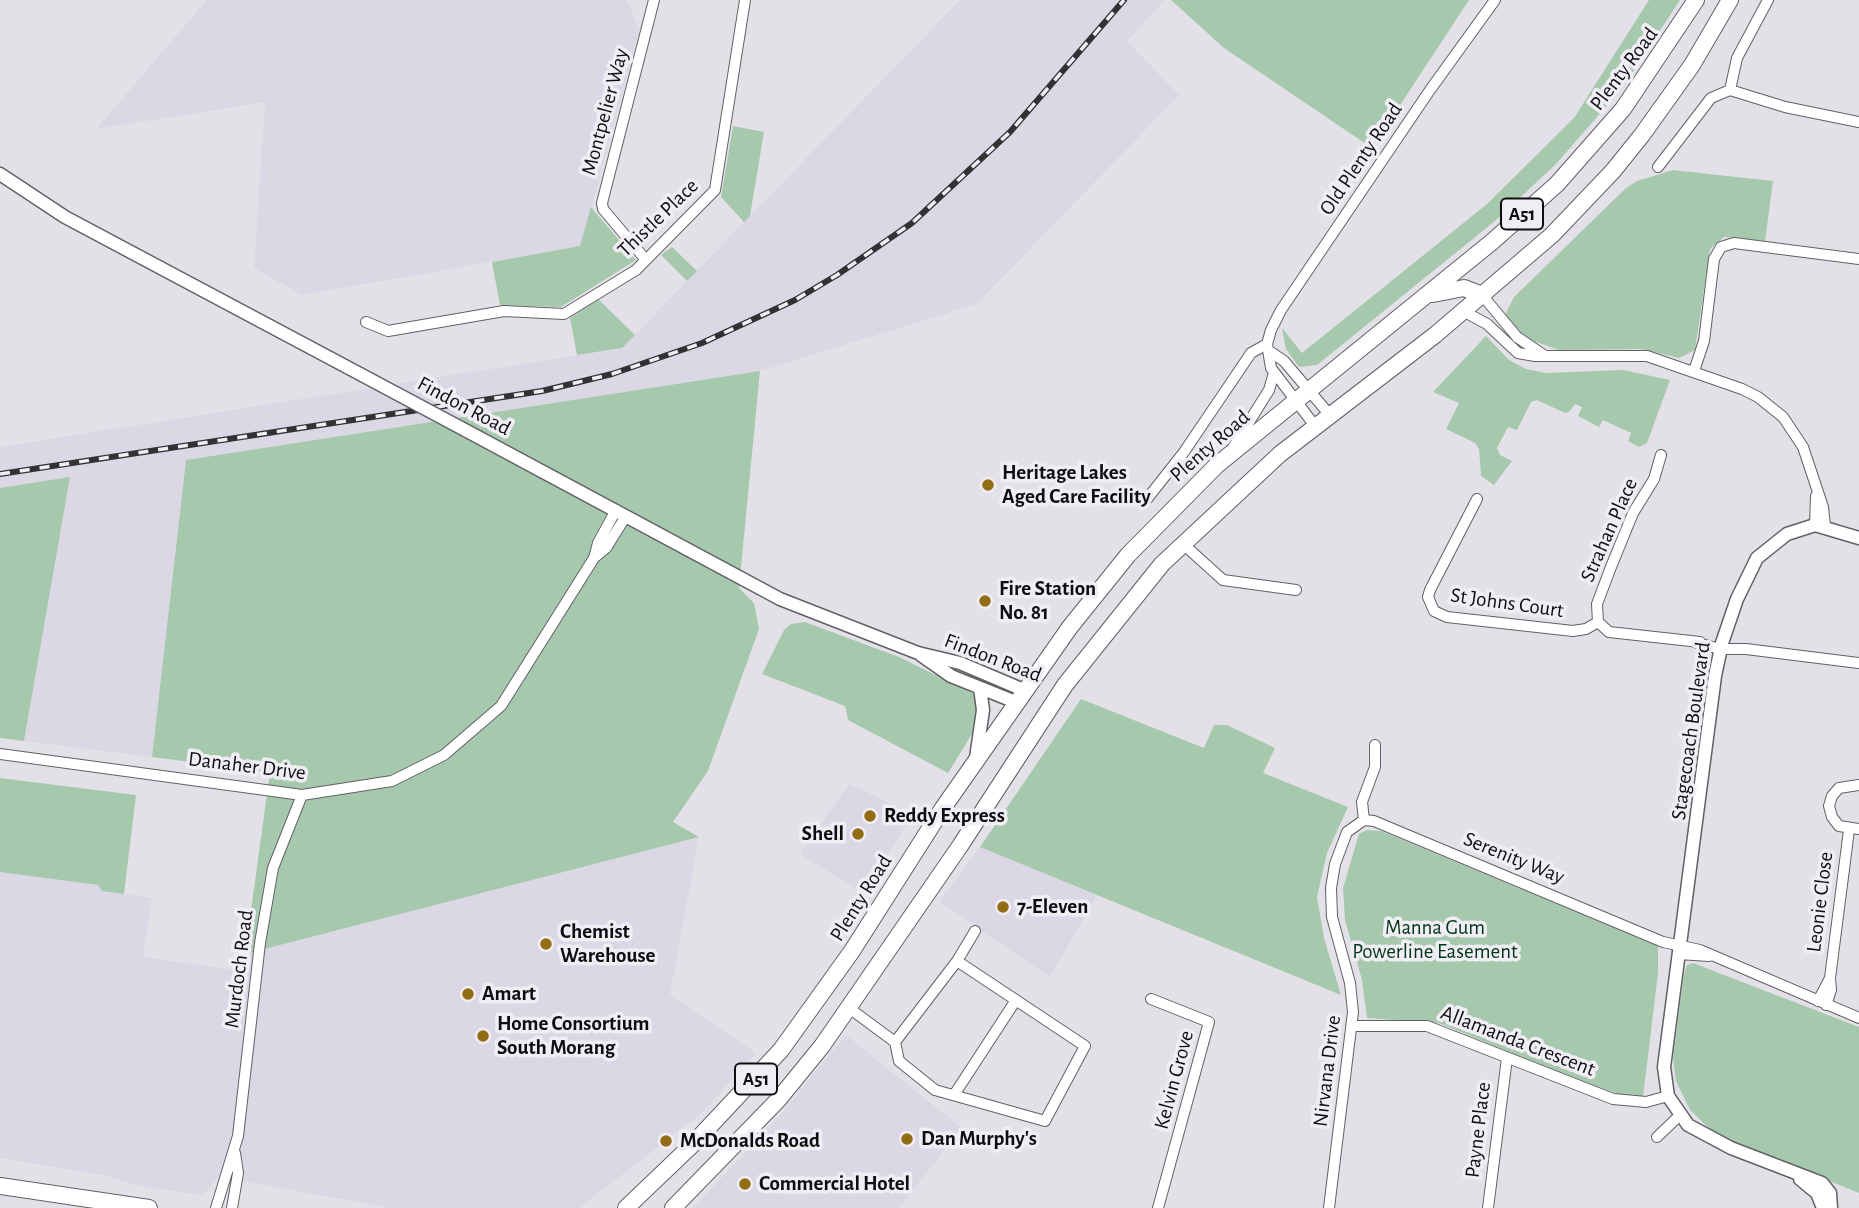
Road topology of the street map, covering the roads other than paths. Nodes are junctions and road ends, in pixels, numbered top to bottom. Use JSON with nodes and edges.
{"nodes":[{"id":1,"x":654,"y":0,"type":"edge"},
{"id":2,"x":745,"y":0,"type":"edge"},
{"id":3,"x":1495,"y":0,"type":"edge"},
{"id":4,"x":1696,"y":0,"type":"edge"},
{"id":5,"x":1730,"y":0,"type":"edge"},
{"id":6,"x":1768,"y":0,"type":"edge"},
{"id":7,"x":1730,"y":90,"type":"junction"},
{"id":8,"x":1859,"y":122,"type":"edge"},
{"id":9,"x":1658,"y":167,"type":"dead end"},
{"id":10,"x":1,"y":175,"type":"edge"},
{"id":11,"x":646,"y":260,"type":"junction"},
{"id":12,"x":1859,"y":260,"type":"edge"},
{"id":13,"x":1427,"y":295,"type":"junction"},
{"id":14,"x":1482,"y":295,"type":"junction"},
{"id":15,"x":1463,"y":311,"type":"junction"},
{"id":16,"x":366,"y":322,"type":"dead end"},
{"id":17,"x":1268,"y":347,"type":"junction"},
{"id":18,"x":1545,"y":356,"type":"junction"},
{"id":19,"x":1694,"y":371,"type":"junction"},
{"id":20,"x":1274,"y":373,"type":"junction"},
{"id":21,"x":1308,"y":390,"type":"junction"},
{"id":22,"x":1295,"y":401,"type":"junction"},
{"id":23,"x":1329,"y":414,"type":"junction"},
{"id":24,"x":1315,"y":426,"type":"junction"},
{"id":25,"x":1661,"y":455,"type":"dead end"},
{"id":26,"x":1227,"y":457,"type":"junction"},
{"id":27,"x":1147,"y":499,"type":"dead end"},
{"id":28,"x":1477,"y":499,"type":"dead end"},
{"id":29,"x":621,"y":513,"type":"junction"},
{"id":30,"x":1820,"y":526,"type":"junction"},
{"id":31,"x":1859,"y":538,"type":"edge"},
{"id":32,"x":1182,"y":543,"type":"junction"},
{"id":33,"x":1296,"y":590,"type":"dead end"},
{"id":34,"x":1598,"y":622,"type":"junction"},
{"id":35,"x":1721,"y":646,"type":"junction"},
{"id":36,"x":918,"y":653,"type":"junction"},
{"id":37,"x":1859,"y":663,"type":"edge"},
{"id":38,"x":980,"y":688,"type":"junction"},
{"id":39,"x":1022,"y":697,"type":"junction"},
{"id":40,"x":1048,"y":710,"type":"junction"},
{"id":41,"x":1374,"y":745,"type":"dead end"},
{"id":42,"x":0,"y":754,"type":"edge"},
{"id":43,"x":975,"y":765,"type":"junction"},
{"id":44,"x":1859,"y":785,"type":"edge"},
{"id":45,"x":302,"y":795,"type":"junction"},
{"id":46,"x":1364,"y":820,"type":"junction"},
{"id":47,"x":1854,"y":830,"type":"edge"},
{"id":48,"x":975,"y":931,"type":"dead end"},
{"id":49,"x":1680,"y":946,"type":"junction"},
{"id":50,"x":957,"y":961,"type":"junction"},
{"id":51,"x":1151,"y":999,"type":"dead end"},
{"id":52,"x":1016,"y":1000,"type":"junction"},
{"id":53,"x":1822,"y":1003,"type":"junction"},
{"id":54,"x":849,"y":1008,"type":"junction"},
{"id":55,"x":1859,"y":1018,"type":"edge"},
{"id":56,"x":1353,"y":1026,"type":"junction"},
{"id":57,"x":895,"y":1042,"type":"junction"},
{"id":58,"x":1507,"y":1058,"type":"junction"},
{"id":59,"x":1667,"y":1093,"type":"junction"},
{"id":60,"x":954,"y":1095,"type":"junction"},
{"id":61,"x":1679,"y":1116,"type":"junction"},
{"id":62,"x":1657,"y":1137,"type":"dead end"},
{"id":63,"x":235,"y":1153,"type":"junction"},
{"id":64,"x":0,"y":1185,"type":"edge"},
{"id":65,"x":1826,"y":1203,"type":"edge"},
{"id":66,"x":149,"y":1208,"type":"edge"},
{"id":67,"x":216,"y":1208,"type":"edge"},
{"id":68,"x":232,"y":1208,"type":"edge"},
{"id":69,"x":626,"y":1208,"type":"edge"},
{"id":70,"x":673,"y":1208,"type":"edge"},
{"id":71,"x":1158,"y":1208,"type":"edge"},
{"id":72,"x":1329,"y":1208,"type":"edge"},
{"id":73,"x":1488,"y":1208,"type":"edge"}],
"edges":[{"from":1,"to":11,"type":"street","name":"Montpelier Way"},
{"from":2,"to":11,"type":"street","name":"Thistle Place"},
{"from":3,"to":17,"type":"street","name":"Old Plenty Road"},
{"from":4,"to":13,"type":"main road","name":"Plenty Road","number":"A51"},
{"from":5,"to":14,"type":"main road","number":"A51"},
{"from":6,"to":7,"type":"street"},
{"from":7,"to":8,"type":"street"},
{"from":7,"to":9,"type":"street"},
{"from":10,"to":29,"type":"street","name":"Findon Road","bridge":true},
{"from":11,"to":16,"type":"street","name":"Thistle Place"},
{"from":12,"to":19,"type":"street"},
{"from":13,"to":14,"type":"main road"},
{"from":13,"to":21,"type":"main road","name":"Plenty Road","number":"A51"},
{"from":14,"to":15,"type":"main road","number":"A51"},
{"from":14,"to":18,"type":"street"},
{"from":15,"to":18,"type":"street"},
{"from":15,"to":23,"type":"main road","number":"A51"},
{"from":17,"to":20,"type":"street"},
{"from":17,"to":21,"type":"street"},
{"from":17,"to":27,"type":"street","name":"Old Plenty Road"},
{"from":18,"to":19,"type":"street"},
{"from":19,"to":30,"type":"street"},
{"from":20,"to":22,"type":"street"},
{"from":20,"to":26,"type":"street"},
{"from":21,"to":22,"type":"main road","name":"Plenty Road","number":"A51"},
{"from":21,"to":23,"type":"street"},
{"from":22,"to":24,"type":"street"},
{"from":22,"to":26,"type":"main road","name":"Plenty Road","number":"A51"},
{"from":23,"to":24,"type":"main road","number":"A51"},
{"from":24,"to":32,"type":"main road","number":"A51"},
{"from":25,"to":34,"type":"street","name":"Strahan Place"},
{"from":26,"to":39,"type":"main road","name":"Plenty Road","number":"A51"},
{"from":28,"to":34,"type":"street","name":"St Johns Court"},
{"from":29,"to":36,"type":"street","name":"Findon Road"},
{"from":29,"to":45,"type":"street","name":"Danaher Drive"},
{"from":30,"to":31,"type":"street"},
{"from":30,"to":35,"type":"street","name":"Stagecoach Boulevard"},
{"from":32,"to":33,"type":"street"},
{"from":32,"to":40,"type":"main road","number":"A51"},
{"from":34,"to":35,"type":"street"},
{"from":35,"to":37,"type":"street"},
{"from":35,"to":49,"type":"street","name":"Stagecoach Boulevard"},
{"from":36,"to":38,"type":"street","name":"Findon Road"},
{"from":36,"to":39,"type":"street","name":"Findon Road"},
{"from":38,"to":39,"type":"street","name":"Findon Road"},
{"from":38,"to":43,"type":"street"},
{"from":39,"to":40,"type":"main road","name":"Findon Road"},
{"from":39,"to":43,"type":"main road","name":"Plenty Road","number":"A51"},
{"from":40,"to":54,"type":"main road","number":"A51"},
{"from":41,"to":46,"type":"street"},
{"from":42,"to":45,"type":"street","name":"Danaher Drive"},
{"from":43,"to":69,"type":"main road","name":"Plenty Road","number":"A51"},
{"from":44,"to":47,"type":"street","name":"Leonie Close"},
{"from":45,"to":63,"type":"street","name":"Murdoch Road"},
{"from":46,"to":49,"type":"street","name":"Serenity Way"},
{"from":46,"to":56,"type":"street","name":"Nirvana Drive"},
{"from":47,"to":53,"type":"street","name":"Leonie Close"},
{"from":48,"to":50,"type":"street"},
{"from":49,"to":53,"type":"street","name":"Serenity Way"},
{"from":49,"to":59,"type":"street"},
{"from":50,"to":52,"type":"street"},
{"from":50,"to":57,"type":"street"},
{"from":51,"to":71,"type":"street","name":"Kelvin Grove"},
{"from":52,"to":60,"type":"street"},
{"from":52,"to":60,"type":"street"},
{"from":53,"to":55,"type":"street","name":"Serenity Way"},
{"from":54,"to":57,"type":"street"},
{"from":54,"to":70,"type":"main road","number":"A51"},
{"from":56,"to":58,"type":"street","name":"Allamanda Crescent"},
{"from":56,"to":72,"type":"street","name":"Nirvana Drive"},
{"from":57,"to":60,"type":"street"},
{"from":58,"to":59,"type":"street","name":"Allamanda Crescent"},
{"from":58,"to":73,"type":"street","name":"Payne Place"},
{"from":59,"to":61,"type":"street"},
{"from":61,"to":62,"type":"street"},
{"from":61,"to":65,"type":"street"},
{"from":63,"to":67,"type":"street","name":"Murdoch Road"},
{"from":63,"to":68,"type":"street","name":"Murdoch Road"},
{"from":64,"to":66,"type":"main road"}]}
